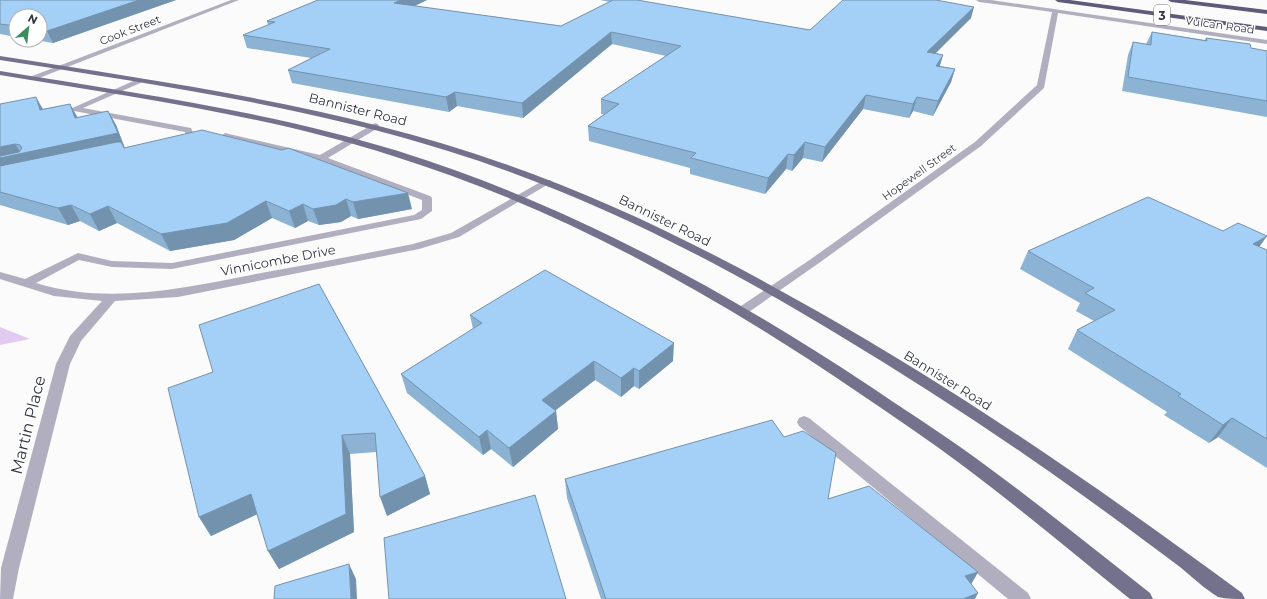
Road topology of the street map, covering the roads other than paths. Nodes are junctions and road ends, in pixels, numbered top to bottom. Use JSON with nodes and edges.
{"nodes":[{"id":1,"x":236,"y":0,"type":"edge"},
{"id":2,"x":979,"y":0,"type":"edge"},
{"id":3,"x":1058,"y":0,"type":"edge"},
{"id":4,"x":1171,"y":0,"type":"edge"},
{"id":5,"x":1055,"y":11,"type":"junction"},
{"id":6,"x":1267,"y":12,"type":"edge"},
{"id":7,"x":1267,"y":29,"type":"edge"},
{"id":8,"x":1267,"y":42,"type":"edge"},
{"id":9,"x":0,"y":58,"type":"edge"},
{"id":10,"x":59,"y":68,"type":"junction"},
{"id":11,"x":0,"y":73,"type":"edge"},
{"id":12,"x":31,"y":78,"type":"junction"},
{"id":13,"x":141,"y":81,"type":"junction"},
{"id":14,"x":114,"y":92,"type":"junction"},
{"id":15,"x":375,"y":126,"type":"junction"},
{"id":16,"x":219,"y":138,"type":"edge"},
{"id":17,"x":351,"y":140,"type":"junction"},
{"id":18,"x":193,"y":144,"type":"edge"},
{"id":19,"x":321,"y":158,"type":"junction"},
{"id":20,"x":547,"y":182,"type":"junction"},
{"id":21,"x":519,"y":199,"type":"junction"},
{"id":22,"x":0,"y":275,"type":"edge"},
{"id":23,"x":27,"y":283,"type":"junction"},
{"id":24,"x":773,"y":290,"type":"junction"},
{"id":25,"x":111,"y":298,"type":"junction"},
{"id":26,"x":742,"y":311,"type":"junction"},
{"id":27,"x":804,"y":422,"type":"dead end"},
{"id":28,"x":4,"y":599,"type":"edge"},
{"id":29,"x":1022,"y":599,"type":"edge"},
{"id":30,"x":1144,"y":599,"type":"edge"},
{"id":31,"x":1236,"y":599,"type":"edge"}],
"edges":[{"from":1,"to":10,"type":"street","name":"Cook Street"},
{"from":2,"to":5,"type":"street","name":"Vulcan Road"},
{"from":3,"to":7,"type":"highway","number":"3"},
{"from":4,"to":6,"type":"highway","number":"3"},
{"from":5,"to":8,"type":"street","name":"Vulcan Road"},
{"from":5,"to":24,"type":"street","name":"Hopewell Street"},
{"from":9,"to":10,"type":"main road","name":"Bannister Road"},
{"from":10,"to":12,"type":"street","name":"Cook Street"},
{"from":10,"to":13,"type":"main road","name":"Bannister Road"},
{"from":11,"to":12,"type":"main road"},
{"from":12,"to":14,"type":"main road"},
{"from":13,"to":14,"type":"street"},
{"from":13,"to":15,"type":"main road","name":"Bannister Road"},
{"from":14,"to":17,"type":"main road"},
{"from":14,"to":18,"type":"street"},
{"from":15,"to":17,"type":"street"},
{"from":15,"to":20,"type":"main road","name":"Bannister Road"},
{"from":16,"to":19,"type":"street"},
{"from":17,"to":19,"type":"street"},
{"from":17,"to":21,"type":"main road"},
{"from":19,"to":23,"type":"street"},
{"from":20,"to":21,"type":"street","name":"Vinnicombe Drive"},
{"from":20,"to":24,"type":"main road","name":"Bannister Road"},
{"from":21,"to":25,"type":"street","name":"Vinnicombe Drive"},
{"from":21,"to":26,"type":"main road"},
{"from":22,"to":23,"type":"street","name":"Vinnicombe Drive"},
{"from":23,"to":25,"type":"street","name":"Vinnicombe Drive"},
{"from":24,"to":26,"type":"street","name":"Hopewell Street"},
{"from":24,"to":31,"type":"main road","name":"Bannister Road"},
{"from":25,"to":28,"type":"street","name":"Martin Place"},
{"from":26,"to":30,"type":"main road"},
{"from":27,"to":29,"type":"street"}]}
